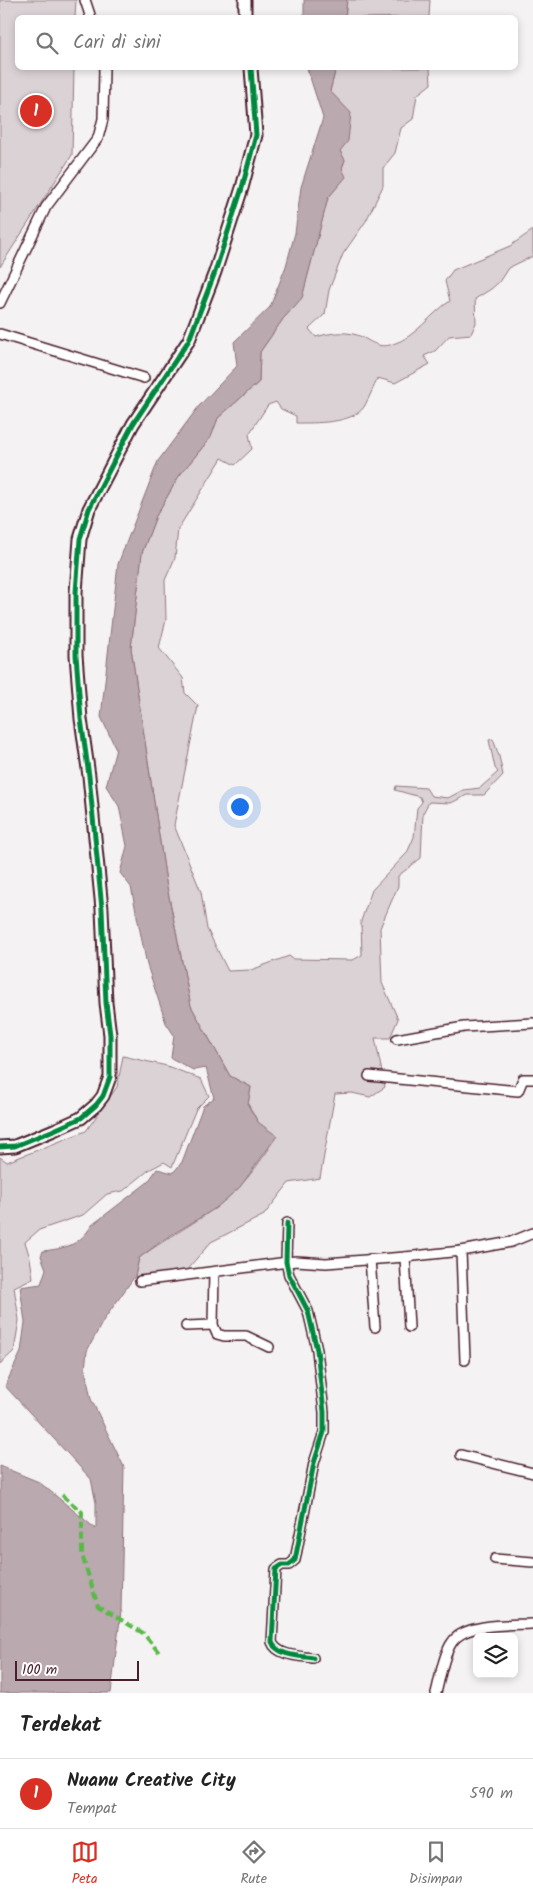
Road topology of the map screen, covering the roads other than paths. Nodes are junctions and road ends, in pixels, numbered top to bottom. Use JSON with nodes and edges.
{"nodes":[{"id":1,"x":85,"y":0,"type":"edge"},
{"id":2,"x":245,"y":0,"type":"edge"},
{"id":3,"x":91,"y":15,"type":"edge"},
{"id":4,"x":245,"y":15,"type":"edge"},
{"id":5,"x":104,"y":70,"type":"edge"},
{"id":6,"x":251,"y":70,"type":"edge"},
{"id":7,"x":0,"y":304,"type":"edge"},
{"id":8,"x":0,"y":334,"type":"edge"},
{"id":9,"x":144,"y":378,"type":"dead end"},
{"id":10,"x":533,"y":1023,"type":"edge"},
{"id":11,"x":397,"y":1039,"type":"dead end"},
{"id":12,"x":368,"y":1076,"type":"dead end"},
{"id":13,"x":533,"y":1079,"type":"edge"},
{"id":14,"x":0,"y":1147,"type":"edge"},
{"id":15,"x":287,"y":1223,"type":"dead end"},
{"id":16,"x":533,"y":1233,"type":"edge"},
{"id":17,"x":461,"y":1251,"type":"junction"},
{"id":18,"x":405,"y":1257,"type":"junction"},
{"id":19,"x":370,"y":1259,"type":"junction"},
{"id":20,"x":286,"y":1262,"type":"junction"},
{"id":21,"x":214,"y":1272,"type":"junction"},
{"id":22,"x":140,"y":1281,"type":"dead end"},
{"id":23,"x":213,"y":1325,"type":"junction"},
{"id":24,"x":186,"y":1326,"type":"dead end"},
{"id":25,"x":375,"y":1327,"type":"dead end"},
{"id":26,"x":409,"y":1328,"type":"dead end"},
{"id":27,"x":269,"y":1347,"type":"dead end"},
{"id":28,"x":465,"y":1360,"type":"dead end"},
{"id":29,"x":461,"y":1455,"type":"dead end"},
{"id":30,"x":533,"y":1473,"type":"edge"},
{"id":31,"x":495,"y":1559,"type":"dead end"},
{"id":32,"x":533,"y":1562,"type":"edge"},
{"id":33,"x":531,"y":1624,"type":"dead end"},
{"id":34,"x":313,"y":1658,"type":"dead end"},
{"id":35,"x":436,"y":1693,"type":"edge"}],
"edges":[{"from":1,"to":3,"type":"street"},
{"from":2,"to":4,"type":"street"},
{"from":5,"to":7,"type":"street"},
{"from":6,"to":14,"type":"street"},
{"from":8,"to":9,"type":"street"},
{"from":10,"to":11,"type":"street"},
{"from":12,"to":13,"type":"street"},
{"from":15,"to":20,"type":"street"},
{"from":16,"to":17,"type":"street"},
{"from":17,"to":18,"type":"street"},
{"from":17,"to":28,"type":"street"},
{"from":18,"to":19,"type":"street"},
{"from":18,"to":26,"type":"street"},
{"from":19,"to":20,"type":"street"},
{"from":19,"to":25,"type":"street"},
{"from":20,"to":21,"type":"street"},
{"from":20,"to":34,"type":"street"},
{"from":21,"to":22,"type":"street"},
{"from":21,"to":23,"type":"street"},
{"from":23,"to":24,"type":"street"},
{"from":23,"to":27,"type":"street"},
{"from":29,"to":30,"type":"street"},
{"from":31,"to":32,"type":"street"},
{"from":33,"to":35,"type":"street"}]}
